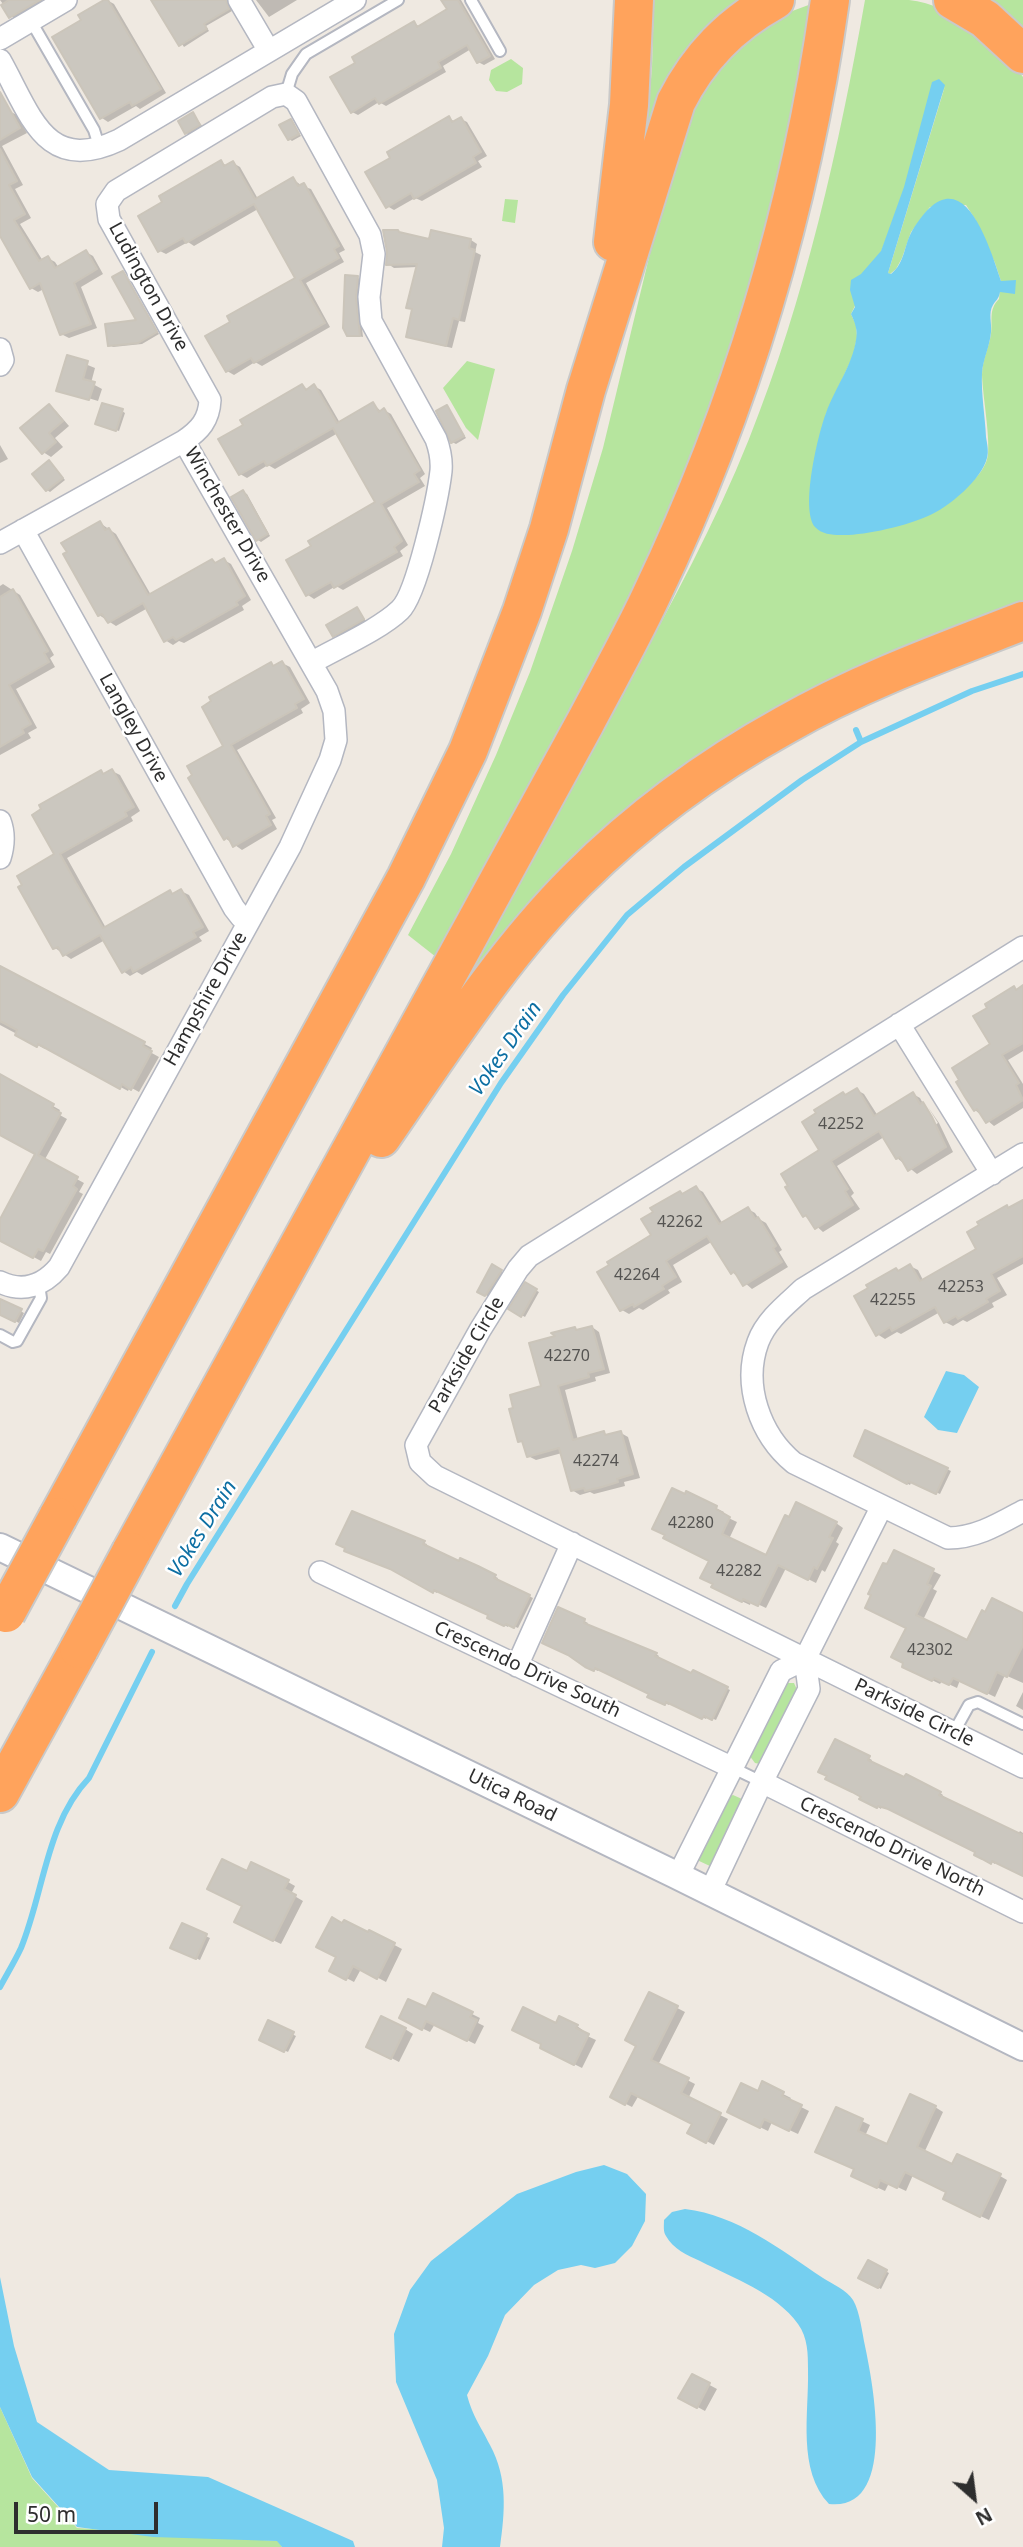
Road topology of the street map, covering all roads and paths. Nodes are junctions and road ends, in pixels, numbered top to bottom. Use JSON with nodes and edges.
{"nodes":[{"id":1,"x":66,"y":0,"type":"edge"},
{"id":2,"x":239,"y":0,"type":"edge"},
{"id":3,"x":355,"y":0,"type":"edge"},
{"id":4,"x":398,"y":0,"type":"edge"},
{"id":5,"x":471,"y":0,"type":"edge"},
{"id":6,"x":634,"y":0,"type":"edge"},
{"id":7,"x":775,"y":0,"type":"edge"},
{"id":8,"x":830,"y":0,"type":"edge"},
{"id":9,"x":953,"y":0,"type":"edge"},
{"id":10,"x":31,"y":21,"type":"junction"},
{"id":11,"x":0,"y":39,"type":"edge"},
{"id":12,"x":269,"y":51,"type":"junction"},
{"id":13,"x":499,"y":51,"type":"dead end"},
{"id":14,"x":1023,"y":54,"type":"edge"},
{"id":15,"x":0,"y":61,"type":"edge"},
{"id":16,"x":286,"y":94,"type":"junction"},
{"id":17,"x":100,"y":149,"type":"junction"},
{"id":18,"x":586,"y":390,"type":"junction"},
{"id":19,"x":184,"y":441,"type":"junction"},
{"id":20,"x":23,"y":530,"type":"junction"},
{"id":21,"x":0,"y":543,"type":"edge"},
{"id":22,"x":1023,"y":621,"type":"edge"},
{"id":23,"x":311,"y":663,"type":"junction"},
{"id":24,"x":0,"y":821,"type":"edge"},
{"id":25,"x":0,"y":858,"type":"edge"},
{"id":26,"x":249,"y":921,"type":"junction"},
{"id":27,"x":1023,"y":947,"type":"edge"},
{"id":28,"x":899,"y":1024,"type":"junction"},
{"id":29,"x":1022,"y":1157,"type":"edge"},
{"id":30,"x":992,"y":1174,"type":"junction"},
{"id":31,"x":0,"y":1282,"type":"edge"},
{"id":32,"x":39,"y":1285,"type":"junction"},
{"id":33,"x":272,"y":1296,"type":"junction"},
{"id":34,"x":0,"y":1335,"type":"edge"},
{"id":35,"x":882,"y":1506,"type":"junction"},
{"id":36,"x":1019,"y":1517,"type":"edge"},
{"id":37,"x":572,"y":1544,"type":"junction"},
{"id":38,"x":0,"y":1548,"type":"edge"},
{"id":39,"x":320,"y":1572,"type":"dead end"},
{"id":40,"x":3,"y":1619,"type":"edge"},
{"id":41,"x":805,"y":1659,"type":"junction"},
{"id":42,"x":517,"y":1666,"type":"junction"},
{"id":43,"x":1023,"y":1724,"type":"edge"},
{"id":44,"x":954,"y":1732,"type":"junction"},
{"id":45,"x":1023,"y":1767,"type":"edge"},
{"id":46,"x":733,"y":1768,"type":"junction"},
{"id":47,"x":762,"y":1782,"type":"junction"},
{"id":48,"x":0,"y":1793,"type":"edge"},
{"id":49,"x":678,"y":1876,"type":"junction"},
{"id":50,"x":710,"y":1892,"type":"junction"},
{"id":51,"x":1023,"y":1912,"type":"edge"},
{"id":52,"x":1023,"y":2047,"type":"edge"}],
"edges":[{"from":1,"to":10,"type":"street"},
{"from":2,"to":12,"type":"street"},
{"from":3,"to":12,"type":"street"},
{"from":4,"to":16,"type":"lane"},
{"from":5,"to":13,"type":"lane"},
{"from":6,"to":18,"type":"highway"},
{"from":7,"to":18,"type":"highway"},
{"from":8,"to":33,"type":"highway"},
{"from":9,"to":14,"type":"highway"},
{"from":10,"to":11,"type":"street"},
{"from":10,"to":17,"type":"lane"},
{"from":12,"to":17,"type":"street"},
{"from":15,"to":17,"type":"street"},
{"from":16,"to":19,"type":"street","name":"Ludington Drive"},
{"from":16,"to":23,"type":"street"},
{"from":18,"to":40,"type":"highway","bridge":true},
{"from":19,"to":20,"type":"street","name":"Winchester Drive"},
{"from":19,"to":23,"type":"street","name":"Winchester Drive"},
{"from":20,"to":21,"type":"street","name":"Winchester Drive"},
{"from":20,"to":26,"type":"street","name":"Langley Drive"},
{"from":22,"to":33,"type":"highway"},
{"from":23,"to":26,"type":"street","name":"Hampshire Drive"},
{"from":24,"to":25,"type":"street"},
{"from":26,"to":32,"type":"street","name":"Hampshire Drive"},
{"from":27,"to":28,"type":"street","name":"Parkside Circle"},
{"from":28,"to":30,"type":"street"},
{"from":28,"to":37,"type":"street","name":"Parkside Circle"},
{"from":29,"to":30,"type":"street"},
{"from":30,"to":35,"type":"street"},
{"from":31,"to":32,"type":"street"},
{"from":32,"to":34,"type":"lane"},
{"from":33,"to":48,"type":"highway","bridge":true},
{"from":35,"to":36,"type":"street"},
{"from":35,"to":41,"type":"street"},
{"from":37,"to":41,"type":"street","name":"Parkside Circle"},
{"from":37,"to":42,"type":"street"},
{"from":38,"to":49,"type":"street","name":"Utica Road"},
{"from":39,"to":42,"type":"street","name":"Crescendo Drive South"},
{"from":41,"to":44,"type":"street","name":"Parkside Circle"},
{"from":41,"to":46,"type":"street"},
{"from":41,"to":47,"type":"street"},
{"from":42,"to":46,"type":"street","name":"Crescendo Drive South"},
{"from":43,"to":44,"type":"lane"},
{"from":44,"to":45,"type":"street","name":"Parkside Circle"},
{"from":46,"to":47,"type":"lane"},
{"from":46,"to":49,"type":"street"},
{"from":47,"to":50,"type":"street"},
{"from":47,"to":51,"type":"street","name":"Crescendo Drive North"},
{"from":49,"to":50,"type":"street","name":"Utica Road"},
{"from":50,"to":52,"type":"street","name":"Utica Road"}]}
